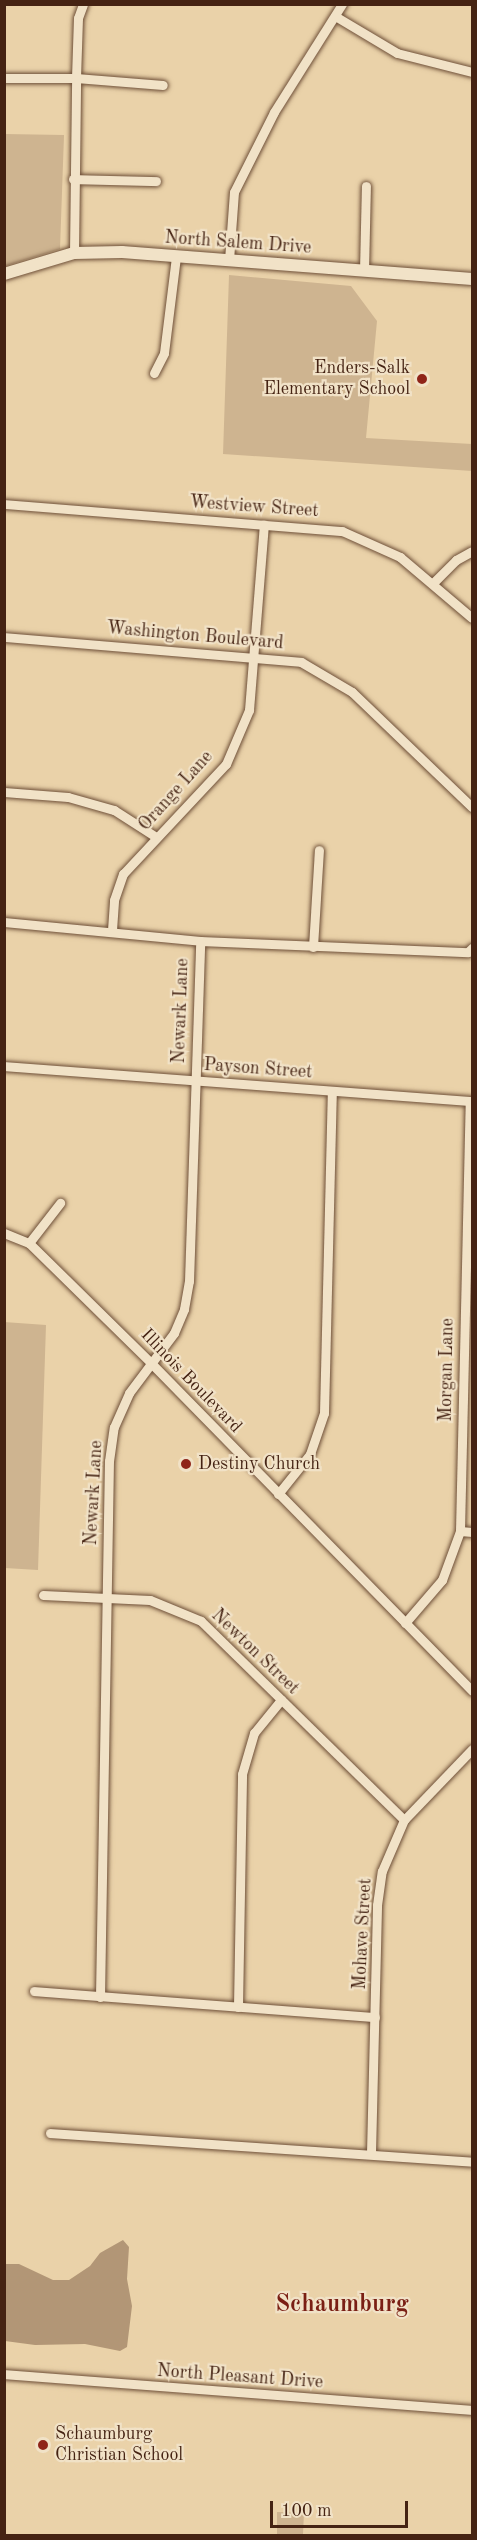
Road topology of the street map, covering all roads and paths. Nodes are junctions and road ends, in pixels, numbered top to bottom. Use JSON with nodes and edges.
{"nodes":[{"id":1,"x":83,"y":4,"type":"edge"},
{"id":2,"x":342,"y":4,"type":"edge"},
{"id":3,"x":335,"y":16,"type":"junction"},
{"id":4,"x":472,"y":72,"type":"edge"},
{"id":5,"x":4,"y":78,"type":"edge"},
{"id":6,"x":76,"y":78,"type":"junction"},
{"id":7,"x":163,"y":85,"type":"dead end"},
{"id":8,"x":74,"y":179,"type":"junction"},
{"id":9,"x":156,"y":181,"type":"dead end"},
{"id":10,"x":366,"y":186,"type":"dead end"},
{"id":11,"x":74,"y":253,"type":"junction"},
{"id":12,"x":176,"y":257,"type":"junction"},
{"id":13,"x":229,"y":260,"type":"junction"},
{"id":14,"x":364,"y":271,"type":"junction"},
{"id":15,"x":4,"y":274,"type":"edge"},
{"id":16,"x":472,"y":279,"type":"edge"},
{"id":17,"x":154,"y":373,"type":"dead end"},
{"id":18,"x":4,"y":504,"type":"edge"},
{"id":19,"x":264,"y":525,"type":"junction"},
{"id":20,"x":472,"y":551,"type":"edge"},
{"id":21,"x":434,"y":582,"type":"junction"},
{"id":22,"x":472,"y":618,"type":"edge"},
{"id":23,"x":4,"y":637,"type":"edge"},
{"id":24,"x":255,"y":656,"type":"junction"},
{"id":25,"x":4,"y":792,"type":"edge"},
{"id":26,"x":472,"y":807,"type":"edge"},
{"id":27,"x":156,"y":837,"type":"junction"},
{"id":28,"x":319,"y":850,"type":"dead end"},
{"id":29,"x":4,"y":922,"type":"edge"},
{"id":30,"x":112,"y":930,"type":"junction"},
{"id":31,"x":200,"y":941,"type":"junction"},
{"id":32,"x":313,"y":947,"type":"junction"},
{"id":33,"x":471,"y":953,"type":"edge"},
{"id":34,"x":4,"y":1066,"type":"edge"},
{"id":35,"x":195,"y":1080,"type":"junction"},
{"id":36,"x":332,"y":1091,"type":"junction"},
{"id":37,"x":471,"y":1101,"type":"edge"},
{"id":38,"x":60,"y":1203,"type":"dead end"},
{"id":39,"x":4,"y":1233,"type":"edge"},
{"id":40,"x":29,"y":1243,"type":"junction"},
{"id":41,"x":151,"y":1363,"type":"junction"},
{"id":42,"x":278,"y":1494,"type":"junction"},
{"id":43,"x":460,"y":1531,"type":"junction"},
{"id":44,"x":472,"y":1532,"type":"edge"},
{"id":45,"x":43,"y":1595,"type":"dead end"},
{"id":46,"x":107,"y":1597,"type":"junction"},
{"id":47,"x":405,"y":1623,"type":"junction"},
{"id":48,"x":472,"y":1691,"type":"edge"},
{"id":49,"x":281,"y":1700,"type":"junction"},
{"id":50,"x":472,"y":1749,"type":"edge"},
{"id":51,"x":404,"y":1820,"type":"junction"},
{"id":52,"x":34,"y":1991,"type":"dead end"},
{"id":53,"x":100,"y":1996,"type":"junction"},
{"id":54,"x":238,"y":2007,"type":"junction"},
{"id":55,"x":375,"y":2017,"type":"junction"},
{"id":56,"x":50,"y":2133,"type":"dead end"},
{"id":57,"x":371,"y":2153,"type":"junction"},
{"id":58,"x":472,"y":2162,"type":"edge"},
{"id":59,"x":4,"y":2374,"type":"edge"},
{"id":60,"x":472,"y":2410,"type":"edge"}],
"edges":[{"from":1,"to":6,"type":"street"},
{"from":2,"to":3,"type":"street"},
{"from":3,"to":4,"type":"street"},
{"from":3,"to":13,"type":"street"},
{"from":5,"to":6,"type":"street"},
{"from":6,"to":7,"type":"street"},
{"from":6,"to":8,"type":"street"},
{"from":8,"to":9,"type":"street"},
{"from":8,"to":11,"type":"street"},
{"from":10,"to":14,"type":"street"},
{"from":11,"to":12,"type":"street","name":"North Salem Drive"},
{"from":11,"to":15,"type":"street","name":"North Salem Drive"},
{"from":12,"to":13,"type":"street","name":"North Salem Drive"},
{"from":12,"to":17,"type":"street"},
{"from":13,"to":14,"type":"street","name":"North Salem Drive"},
{"from":14,"to":16,"type":"street","name":"North Salem Drive"},
{"from":18,"to":19,"type":"street","name":"Westview Street"},
{"from":19,"to":21,"type":"street","name":"Westview Street"},
{"from":19,"to":24,"type":"street","name":"Orange Lane"},
{"from":20,"to":21,"type":"street"},
{"from":21,"to":22,"type":"street","name":"Westview Street"},
{"from":23,"to":24,"type":"street","name":"Washington Boulevard"},
{"from":24,"to":26,"type":"street","name":"Washington Boulevard"},
{"from":24,"to":27,"type":"street","name":"Orange Lane"},
{"from":25,"to":27,"type":"street"},
{"from":27,"to":30,"type":"street","name":"Orange Lane"},
{"from":28,"to":32,"type":"street"},
{"from":29,"to":30,"type":"street"},
{"from":30,"to":31,"type":"street"},
{"from":31,"to":32,"type":"street"},
{"from":31,"to":35,"type":"street","name":"Newark Lane"},
{"from":32,"to":33,"type":"street"},
{"from":34,"to":35,"type":"street","name":"Payson Street"},
{"from":35,"to":36,"type":"street","name":"Payson Street"},
{"from":35,"to":41,"type":"street","name":"Newark Lane"},
{"from":36,"to":37,"type":"street","name":"Payson Street"},
{"from":36,"to":42,"type":"street"},
{"from":37,"to":43,"type":"street","name":"Morgan Lane"},
{"from":38,"to":40,"type":"street"},
{"from":39,"to":40,"type":"street","name":"Illinois Boulevard"},
{"from":40,"to":41,"type":"street","name":"Illinois Boulevard"},
{"from":41,"to":42,"type":"street","name":"Illinois Boulevard"},
{"from":41,"to":46,"type":"street","name":"Newark Lane"},
{"from":42,"to":47,"type":"street","name":"Illinois Boulevard"},
{"from":43,"to":44,"type":"street"},
{"from":43,"to":47,"type":"street","name":"Morgan Lane"},
{"from":45,"to":46,"type":"street","name":"Newton Street"},
{"from":46,"to":49,"type":"street","name":"Newton Street"},
{"from":46,"to":53,"type":"street","name":"Newark Lane"},
{"from":47,"to":48,"type":"street","name":"Illinois Boulevard"},
{"from":49,"to":51,"type":"street","name":"Newton Street"},
{"from":49,"to":54,"type":"street"},
{"from":50,"to":51,"type":"street","name":"Mohave Street"},
{"from":51,"to":55,"type":"street","name":"Mohave Street"},
{"from":52,"to":53,"type":"street"},
{"from":53,"to":54,"type":"street"},
{"from":54,"to":55,"type":"street"},
{"from":55,"to":57,"type":"street","name":"Mohave Street"},
{"from":56,"to":57,"type":"street"},
{"from":57,"to":58,"type":"street"},
{"from":59,"to":60,"type":"street","name":"North Pleasant Drive"}]}
